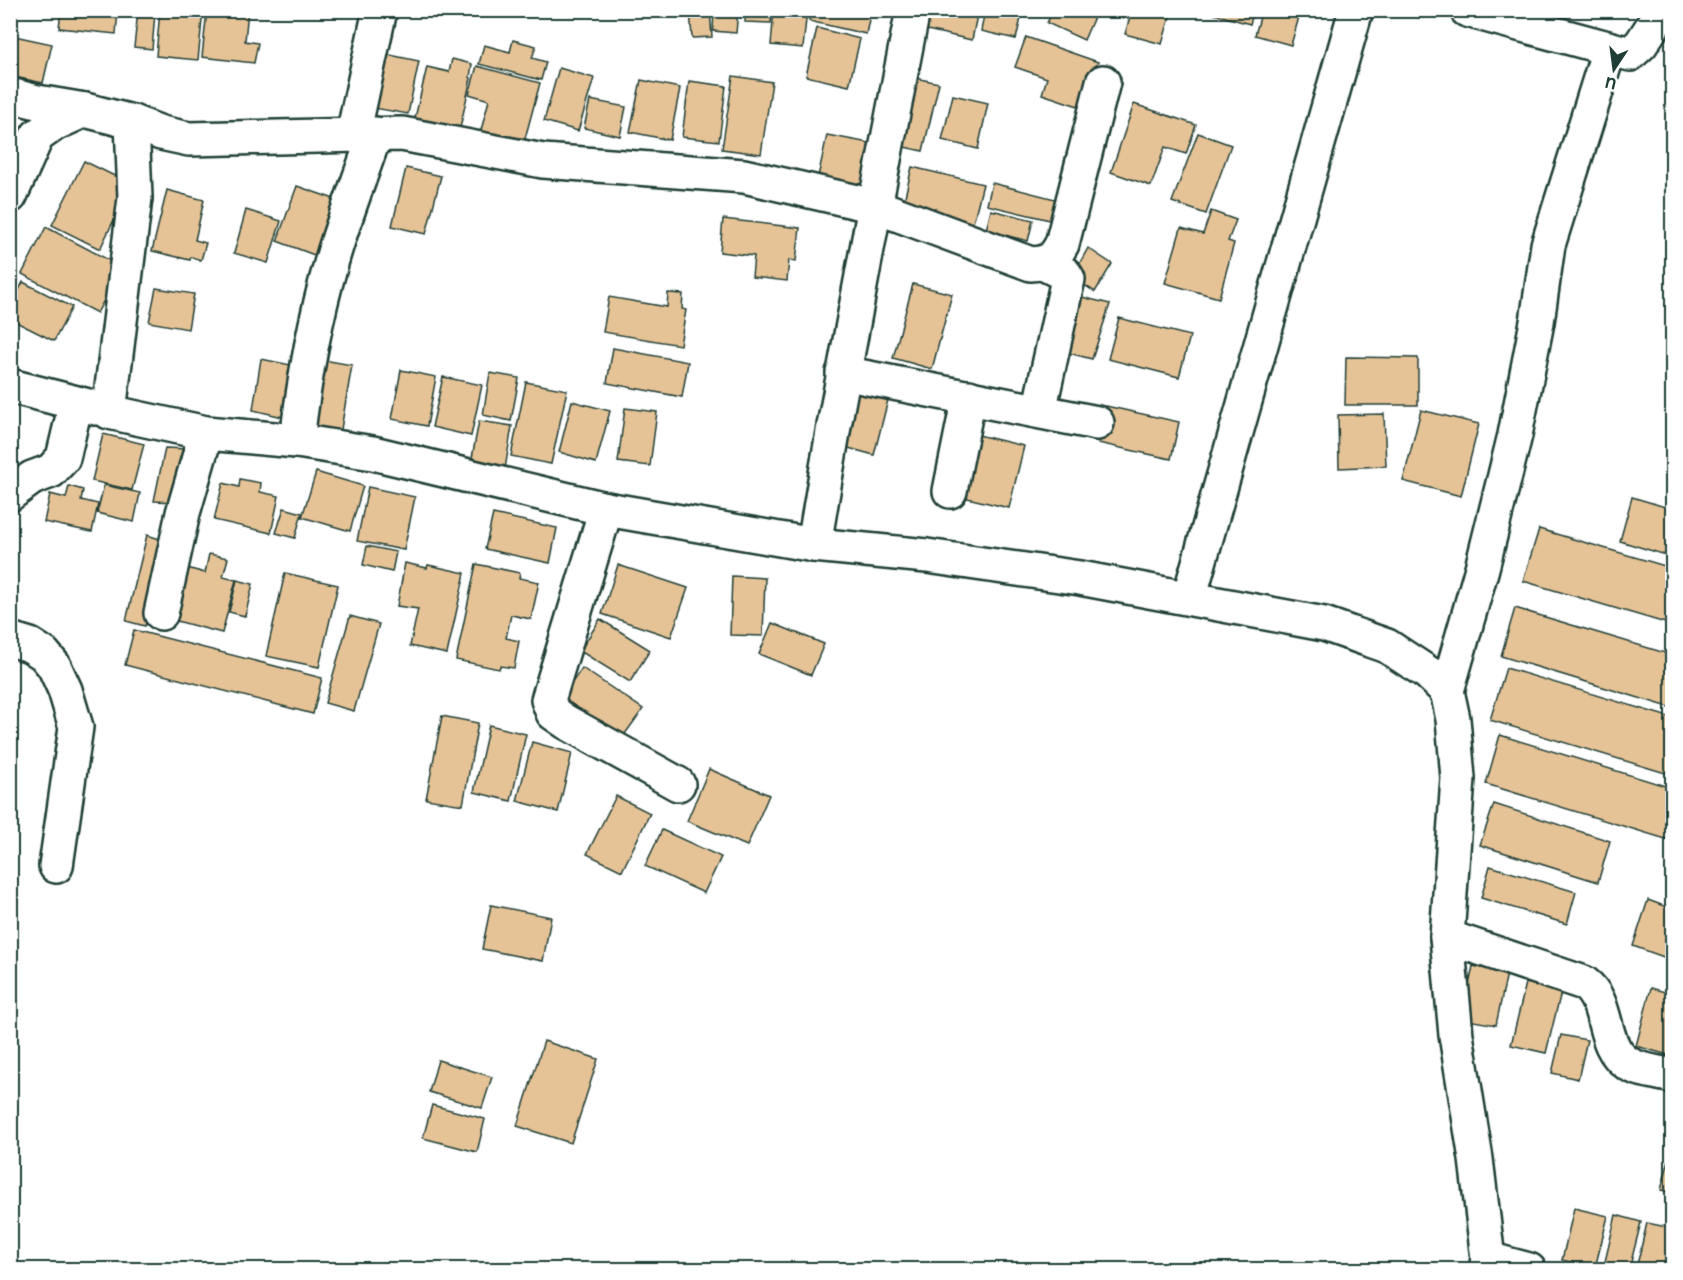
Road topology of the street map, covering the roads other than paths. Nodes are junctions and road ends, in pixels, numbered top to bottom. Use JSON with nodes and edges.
{"nodes":[{"id":1,"x":380,"y":10,"type":"edge"},
{"id":2,"x":913,"y":10,"type":"edge"},
{"id":3,"x":1356,"y":10,"type":"edge"},
{"id":4,"x":1467,"y":10,"type":"edge"},
{"id":5,"x":1663,"y":10,"type":"edge"},
{"id":6,"x":1609,"y":50,"type":"junction"},
{"id":7,"x":1103,"y":82,"type":"dead end"},
{"id":8,"x":10,"y":95,"type":"edge"},
{"id":9,"x":85,"y":110,"type":"junction"},
{"id":10,"x":132,"y":122,"type":"junction"},
{"id":11,"x":364,"y":135,"type":"junction"},
{"id":12,"x":10,"y":196,"type":"edge"},
{"id":13,"x":875,"y":206,"type":"junction"},
{"id":14,"x":1045,"y":264,"type":"junction"},
{"id":15,"x":843,"y":373,"type":"junction"},
{"id":16,"x":10,"y":386,"type":"edge"},
{"id":17,"x":969,"y":398,"type":"junction"},
{"id":18,"x":76,"y":403,"type":"junction"},
{"id":19,"x":1039,"y":411,"type":"junction"},
{"id":20,"x":109,"y":412,"type":"junction"},
{"id":21,"x":1097,"y":423,"type":"dead end"},
{"id":22,"x":206,"y":433,"type":"junction"},
{"id":23,"x":297,"y":441,"type":"junction"},
{"id":24,"x":950,"y":491,"type":"dead end"},
{"id":25,"x":10,"y":494,"type":"edge"},
{"id":26,"x":606,"y":509,"type":"junction"},
{"id":27,"x":814,"y":545,"type":"junction"},
{"id":28,"x":1189,"y":598,"type":"junction"},
{"id":29,"x":161,"y":613,"type":"dead end"},
{"id":30,"x":10,"y":639,"type":"edge"},
{"id":31,"x":1447,"y":691,"type":"junction"},
{"id":32,"x":678,"y":784,"type":"dead end"},
{"id":33,"x":56,"y":866,"type":"dead end"},
{"id":34,"x":1447,"y":937,"type":"junction"},
{"id":35,"x":1672,"y":1076,"type":"edge"},
{"id":36,"x":1487,"y":1264,"type":"edge"},
{"id":37,"x":1529,"y":1269,"type":"edge"}],
"edges":[{"from":1,"to":11,"type":"street"},
{"from":2,"to":13,"type":"street"},
{"from":3,"to":28,"type":"street"},
{"from":4,"to":6,"type":"street"},
{"from":5,"to":6,"type":"street"},
{"from":6,"to":31,"type":"street"},
{"from":7,"to":14,"type":"street"},
{"from":8,"to":9,"type":"street"},
{"from":9,"to":10,"type":"street"},
{"from":9,"to":12,"type":"street"},
{"from":10,"to":11,"type":"street"},
{"from":10,"to":20,"type":"street"},
{"from":11,"to":13,"type":"street"},
{"from":11,"to":23,"type":"street"},
{"from":13,"to":14,"type":"street"},
{"from":13,"to":15,"type":"street"},
{"from":14,"to":19,"type":"street"},
{"from":15,"to":17,"type":"street"},
{"from":15,"to":27,"type":"street"},
{"from":16,"to":18,"type":"street"},
{"from":17,"to":19,"type":"street"},
{"from":17,"to":24,"type":"street"},
{"from":18,"to":20,"type":"street"},
{"from":18,"to":25,"type":"street"},
{"from":19,"to":21,"type":"street"},
{"from":20,"to":22,"type":"street"},
{"from":22,"to":23,"type":"street"},
{"from":22,"to":29,"type":"street"},
{"from":23,"to":26,"type":"street"},
{"from":26,"to":27,"type":"street"},
{"from":26,"to":32,"type":"street"},
{"from":27,"to":28,"type":"street"},
{"from":28,"to":31,"type":"street"},
{"from":30,"to":33,"type":"street"},
{"from":31,"to":34,"type":"street"},
{"from":34,"to":35,"type":"street"},
{"from":34,"to":36,"type":"street"},
{"from":36,"to":37,"type":"street"}]}
